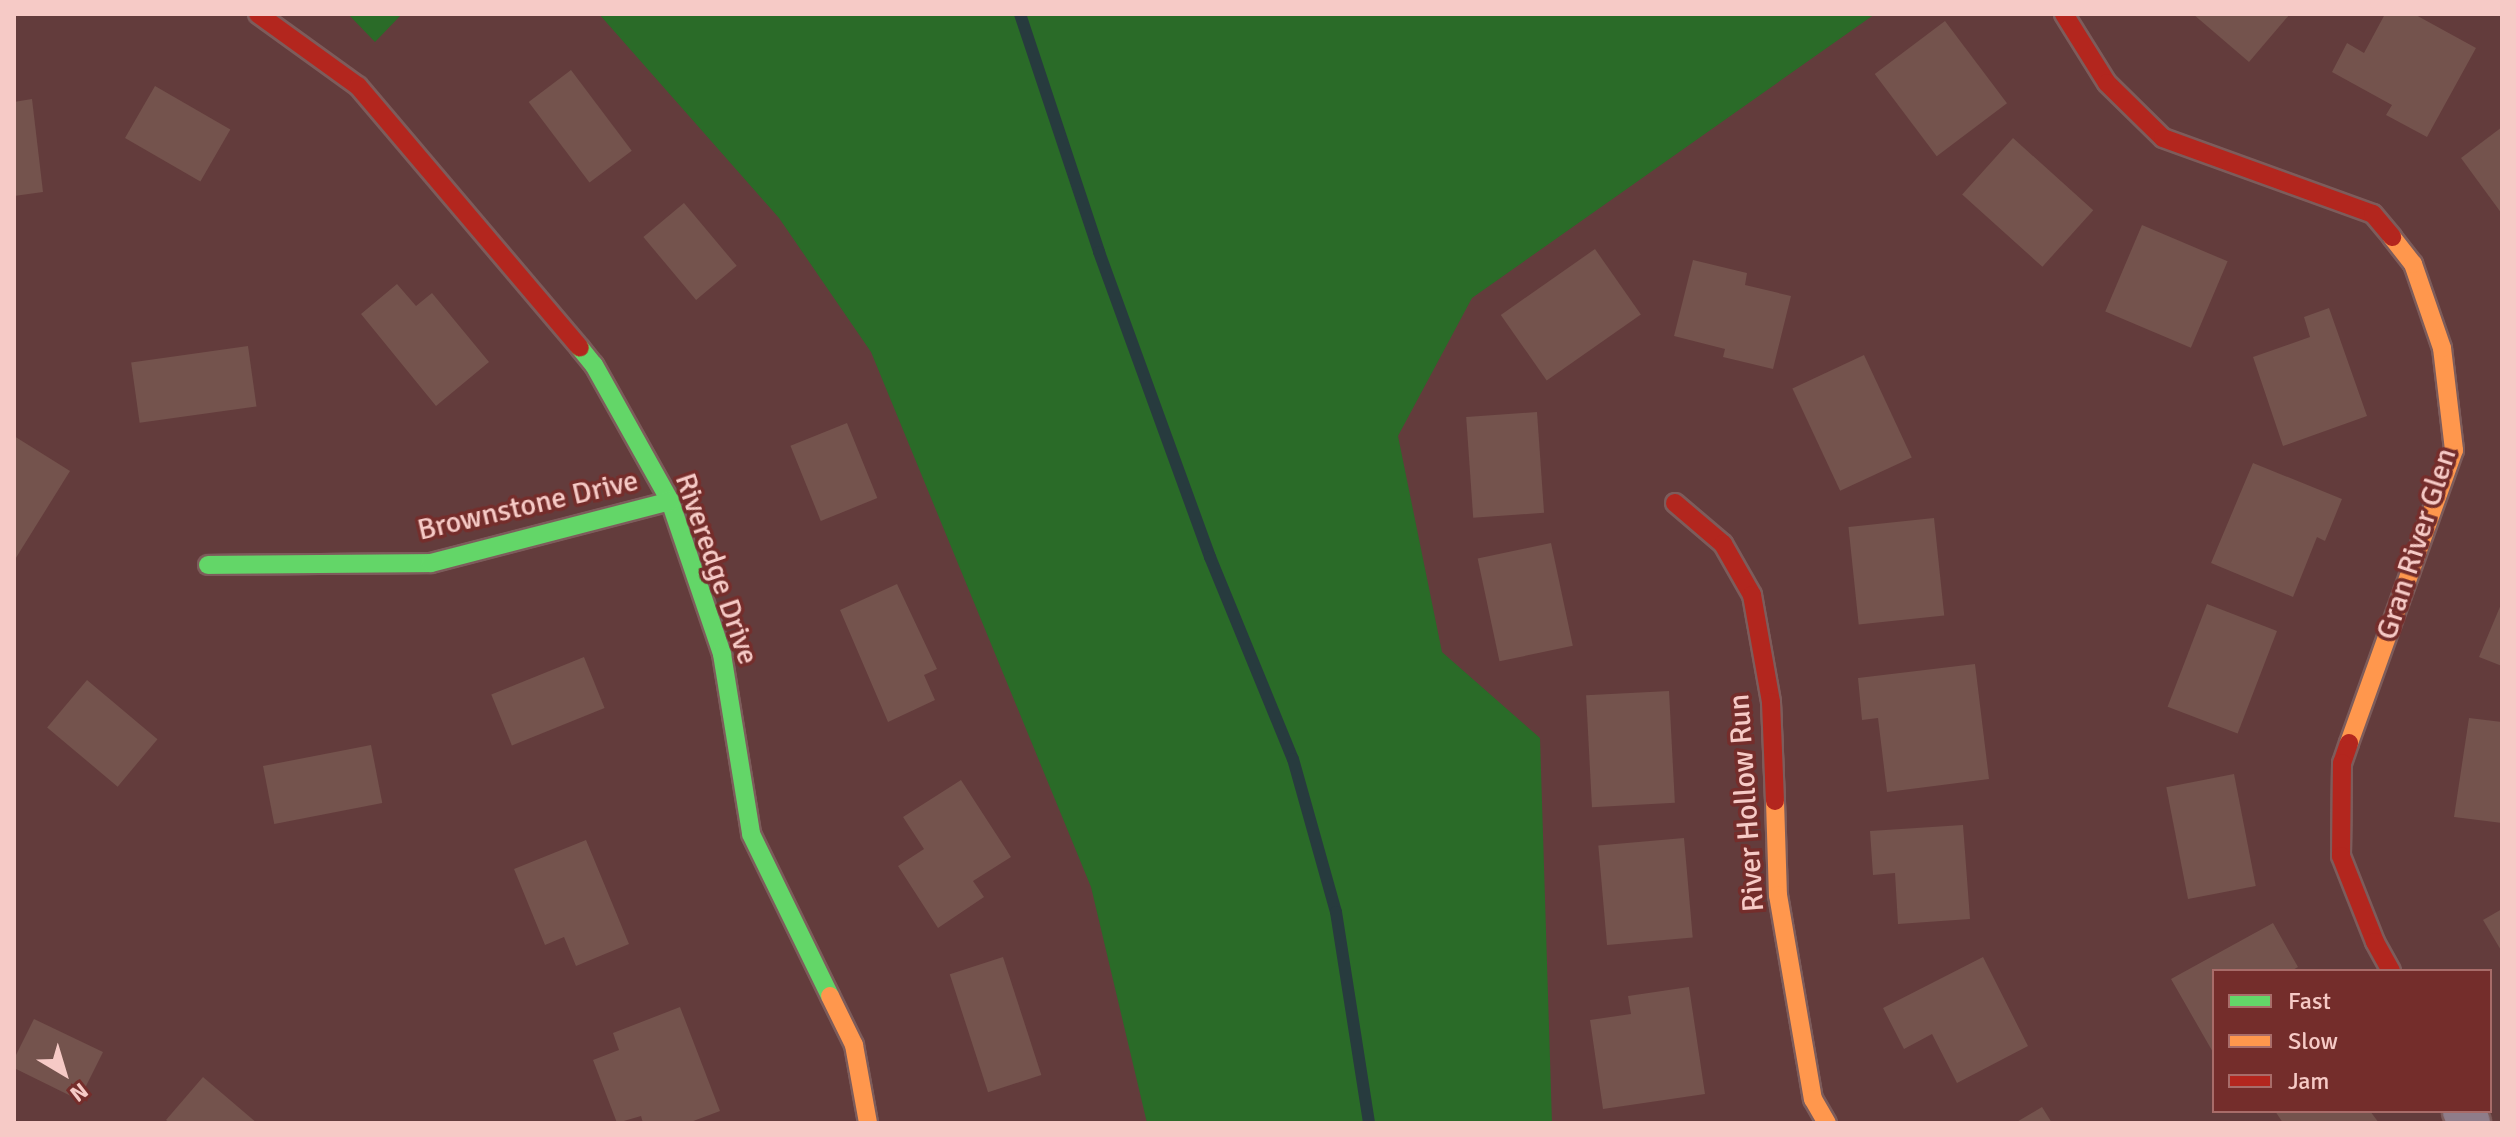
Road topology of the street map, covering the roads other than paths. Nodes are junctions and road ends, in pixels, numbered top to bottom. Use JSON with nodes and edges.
{"nodes":[{"id":1,"x":258,"y":14,"type":"edge"},
{"id":2,"x":2064,"y":14,"type":"edge"},
{"id":3,"x":670,"y":501,"type":"junction"},
{"id":4,"x":1675,"y":503,"type":"dead end"},
{"id":5,"x":208,"y":565,"type":"dead end"},
{"id":6,"x":2390,"y":969,"type":"edge"},
{"id":7,"x":868,"y":1123,"type":"edge"},
{"id":8,"x":1827,"y":1123,"type":"edge"}],
"edges":[{"from":1,"to":3,"type":"street","name":"Riveredge Drive"},
{"from":2,"to":6,"type":"street","name":"Gran River Glen"},
{"from":3,"to":5,"type":"street","name":"Brownstone Drive"},
{"from":3,"to":7,"type":"street","name":"Riveredge Drive"},
{"from":4,"to":8,"type":"street","name":"River Hollow Run"}]}
